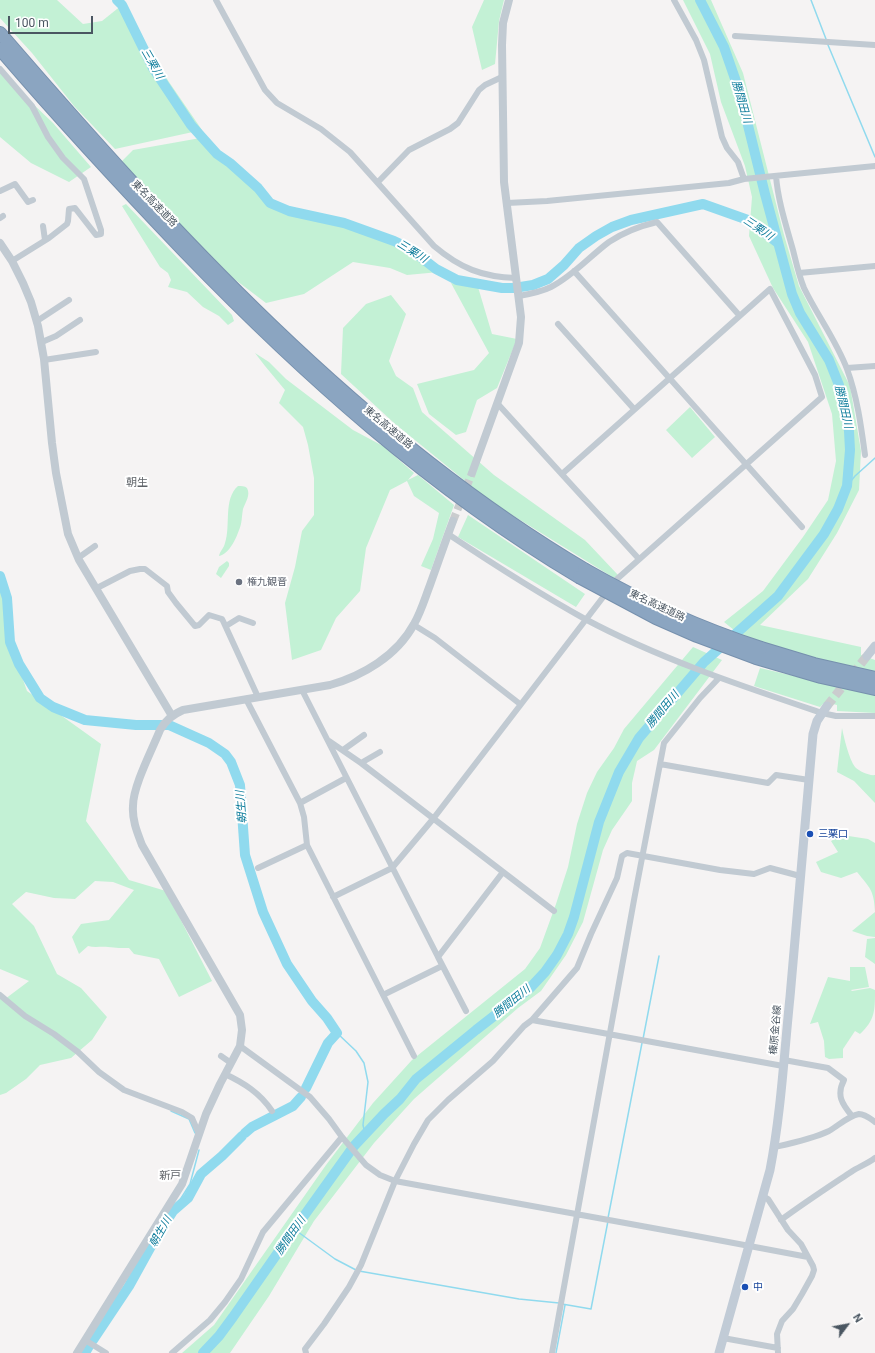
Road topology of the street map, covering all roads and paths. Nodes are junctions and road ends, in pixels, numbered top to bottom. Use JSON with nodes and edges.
{"nodes":[{"id":1,"x":216,"y":0,"type":"edge"},
{"id":2,"x":509,"y":0,"type":"edge"},
{"id":3,"x":674,"y":0,"type":"edge"},
{"id":4,"x":0,"y":33,"type":"edge"},
{"id":5,"x":735,"y":36,"type":"dead end"},
{"id":6,"x":875,"y":45,"type":"edge"},
{"id":7,"x":0,"y":49,"type":"edge"},
{"id":8,"x":0,"y":69,"type":"edge"},
{"id":9,"x":502,"y":77,"type":"junction"},
{"id":10,"x":875,"y":166,"type":"edge"},
{"id":11,"x":774,"y":176,"type":"junction"},
{"id":12,"x":746,"y":179,"type":"junction"},
{"id":13,"x":378,"y":182,"type":"junction"},
{"id":14,"x":0,"y":191,"type":"edge"},
{"id":15,"x":33,"y":200,"type":"dead end"},
{"id":16,"x":507,"y":203,"type":"junction"},
{"id":17,"x":43,"y":226,"type":"dead end"},
{"id":18,"x":47,"y":239,"type":"junction"},
{"id":19,"x":0,"y":243,"type":"edge"},
{"id":20,"x":53,"y":245,"type":"dead end"},
{"id":21,"x":12,"y":261,"type":"junction"},
{"id":22,"x":875,"y":266,"type":"edge"},
{"id":23,"x":574,"y":271,"type":"junction"},
{"id":24,"x":799,"y":273,"type":"junction"},
{"id":25,"x":516,"y":278,"type":"junction"},
{"id":26,"x":519,"y":296,"type":"junction"},
{"id":27,"x":69,"y":300,"type":"dead end"},
{"id":28,"x":739,"y":315,"type":"junction"},
{"id":29,"x":80,"y":320,"type":"dead end"},
{"id":30,"x":37,"y":321,"type":"junction"},
{"id":31,"x":558,"y":324,"type":"dead end"},
{"id":32,"x":42,"y":342,"type":"junction"},
{"id":33,"x":96,"y":352,"type":"dead end"},
{"id":34,"x":44,"y":360,"type":"junction"},
{"id":35,"x":875,"y":366,"type":"edge"},
{"id":36,"x":847,"y":368,"type":"junction"},
{"id":37,"x":670,"y":377,"type":"junction"},
{"id":38,"x":497,"y":402,"type":"junction"},
{"id":39,"x":634,"y":409,"type":"junction"},
{"id":40,"x":865,"y":455,"type":"dead end"},
{"id":41,"x":746,"y":464,"type":"junction"},
{"id":42,"x":472,"y":473,"type":"tunnel mouth"},
{"id":43,"x":562,"y":474,"type":"junction"},
{"id":44,"x":453,"y":521,"type":"tunnel mouth"},
{"id":45,"x":802,"y":527,"type":"dead end"},
{"id":46,"x":448,"y":534,"type":"junction"},
{"id":47,"x":95,"y":546,"type":"dead end"},
{"id":48,"x":78,"y":558,"type":"junction"},
{"id":49,"x":638,"y":559,"type":"junction"},
{"id":50,"x":582,"y":573,"type":"junction"},
{"id":51,"x":97,"y":588,"type":"junction"},
{"id":52,"x":586,"y":619,"type":"junction"},
{"id":53,"x":253,"y":623,"type":"dead end"},
{"id":54,"x":414,"y":625,"type":"junction"},
{"id":55,"x":226,"y":626,"type":"junction"},
{"id":56,"x":875,"y":646,"type":"edge"},
{"id":57,"x":759,"y":653,"type":"junction"},
{"id":58,"x":867,"y":656,"type":"tunnel mouth"},
{"id":59,"x":719,"y":678,"type":"junction"},
{"id":60,"x":875,"y":678,"type":"edge"},
{"id":61,"x":875,"y":689,"type":"edge"},
{"id":62,"x":302,"y":690,"type":"junction"},
{"id":63,"x":258,"y":696,"type":"junction"},
{"id":64,"x":246,"y":699,"type":"junction"},
{"id":65,"x":520,"y":704,"type":"junction"},
{"id":66,"x":825,"y":710,"type":"junction"},
{"id":67,"x":172,"y":716,"type":"junction"},
{"id":68,"x":875,"y":716,"type":"edge"},
{"id":69,"x":364,"y":735,"type":"dead end"},
{"id":70,"x":328,"y":740,"type":"junction"},
{"id":71,"x":344,"y":750,"type":"junction"},
{"id":72,"x":380,"y":752,"type":"dead end"},
{"id":73,"x":361,"y":763,"type":"junction"},
{"id":74,"x":660,"y":764,"type":"junction"},
{"id":75,"x":346,"y":778,"type":"junction"},
{"id":76,"x":809,"y":780,"type":"junction"},
{"id":77,"x":300,"y":803,"type":"junction"},
{"id":78,"x":433,"y":819,"type":"junction"},
{"id":79,"x":307,"y":845,"type":"junction"},
{"id":80,"x":643,"y":855,"type":"junction"},
{"id":81,"x":258,"y":868,"type":"dead end"},
{"id":82,"x":392,"y":868,"type":"junction"},
{"id":83,"x":503,"y":872,"type":"junction"},
{"id":84,"x":800,"y":876,"type":"junction"},
{"id":85,"x":333,"y":897,"type":"junction"},
{"id":86,"x":554,"y":911,"type":"dead end"},
{"id":87,"x":438,"y":957,"type":"junction"},
{"id":88,"x":442,"y":966,"type":"junction"},
{"id":89,"x":0,"y":995,"type":"edge"},
{"id":90,"x":383,"y":995,"type":"junction"},
{"id":91,"x":466,"y":1011,"type":"dead end"},
{"id":92,"x":532,"y":1020,"type":"junction"},
{"id":93,"x":610,"y":1035,"type":"junction"},
{"id":94,"x":240,"y":1046,"type":"junction"},
{"id":95,"x":221,"y":1056,"type":"dead end"},
{"id":96,"x":414,"y":1056,"type":"dead end"},
{"id":97,"x":231,"y":1063,"type":"junction"},
{"id":98,"x":784,"y":1063,"type":"junction"},
{"id":99,"x":225,"y":1074,"type":"junction"},
{"id":100,"x":272,"y":1111,"type":"dead end"},
{"id":101,"x":852,"y":1116,"type":"junction"},
{"id":102,"x":875,"y":1122,"type":"edge"},
{"id":103,"x":199,"y":1134,"type":"junction"},
{"id":104,"x":342,"y":1137,"type":"junction"},
{"id":105,"x":774,"y":1147,"type":"junction"},
{"id":106,"x":875,"y":1158,"type":"edge"},
{"id":107,"x":394,"y":1181,"type":"junction"},
{"id":108,"x":763,"y":1196,"type":"junction"},
{"id":109,"x":578,"y":1215,"type":"junction"},
{"id":110,"x":782,"y":1220,"type":"junction"},
{"id":111,"x":749,"y":1246,"type":"junction"},
{"id":112,"x":808,"y":1258,"type":"junction"},
{"id":113,"x":723,"y":1338,"type":"junction"},
{"id":114,"x":85,"y":1340,"type":"junction"},
{"id":115,"x":778,"y":1350,"type":"edge"},
{"id":116,"x":77,"y":1353,"type":"edge"},
{"id":117,"x":106,"y":1353,"type":"edge"},
{"id":118,"x":172,"y":1353,"type":"edge"},
{"id":119,"x":306,"y":1353,"type":"edge"},
{"id":120,"x":552,"y":1353,"type":"edge"},
{"id":121,"x":719,"y":1353,"type":"edge"}],
"edges":[{"from":1,"to":13,"type":"street"},
{"from":2,"to":9,"type":"street"},
{"from":3,"to":12,"type":"street"},
{"from":4,"to":50,"type":"highway","name":"東名高速道路"},
{"from":5,"to":6,"type":"street"},
{"from":7,"to":50,"type":"highway","name":"東名高速道路"},
{"from":8,"to":18,"type":"street"},
{"from":9,"to":13,"type":"street"},
{"from":9,"to":16,"type":"street"},
{"from":10,"to":11,"type":"street"},
{"from":11,"to":12,"type":"street"},
{"from":11,"to":24,"type":"street"},
{"from":12,"to":16,"type":"street"},
{"from":13,"to":25,"type":"street"},
{"from":14,"to":15,"type":"street"},
{"from":16,"to":25,"type":"street"},
{"from":17,"to":18,"type":"street"},
{"from":18,"to":20,"type":"street"},
{"from":18,"to":21,"type":"street"},
{"from":19,"to":21,"type":"street"},
{"from":21,"to":30,"type":"street"},
{"from":22,"to":24,"type":"street"},
{"from":23,"to":26,"type":"street"},
{"from":23,"to":28,"type":"street"},
{"from":23,"to":37,"type":"street"},
{"from":24,"to":36,"type":"street"},
{"from":25,"to":26,"type":"street"},
{"from":26,"to":38,"type":"street"},
{"from":27,"to":30,"type":"street"},
{"from":28,"to":37,"type":"street"},
{"from":28,"to":41,"type":"street"},
{"from":29,"to":32,"type":"street"},
{"from":30,"to":32,"type":"street"},
{"from":31,"to":39,"type":"street"},
{"from":32,"to":34,"type":"street"},
{"from":33,"to":34,"type":"street"},
{"from":34,"to":48,"type":"street"},
{"from":35,"to":36,"type":"street"},
{"from":36,"to":40,"type":"street"},
{"from":37,"to":39,"type":"street"},
{"from":37,"to":41,"type":"street"},
{"from":38,"to":42,"type":"street"},
{"from":38,"to":43,"type":"street"},
{"from":39,"to":43,"type":"street"},
{"from":41,"to":45,"type":"street"},
{"from":41,"to":49,"type":"street"},
{"from":43,"to":49,"type":"street"},
{"from":44,"to":46,"type":"street"},
{"from":46,"to":52,"type":"street"},
{"from":46,"to":54,"type":"street"},
{"from":47,"to":48,"type":"street"},
{"from":48,"to":51,"type":"street"},
{"from":49,"to":52,"type":"street"},
{"from":50,"to":57,"type":"highway","name":"東名高速道路","bridge":true},
{"from":51,"to":55,"type":"street"},
{"from":51,"to":67,"type":"street"},
{"from":52,"to":59,"type":"street"},
{"from":52,"to":65,"type":"street"},
{"from":53,"to":55,"type":"street"},
{"from":54,"to":62,"type":"street"},
{"from":54,"to":65,"type":"street"},
{"from":55,"to":63,"type":"street"},
{"from":56,"to":58,"type":"main road"},
{"from":57,"to":60,"type":"highway","name":"東名高速道路"},
{"from":57,"to":61,"type":"highway","name":"東名高速道路"},
{"from":59,"to":66,"type":"street"},
{"from":59,"to":74,"type":"street"},
{"from":62,"to":63,"type":"street"},
{"from":62,"to":70,"type":"street"},
{"from":63,"to":64,"type":"street"},
{"from":64,"to":67,"type":"street"},
{"from":64,"to":77,"type":"street"},
{"from":65,"to":78,"type":"street"},
{"from":66,"to":68,"type":"street"},
{"from":66,"to":76,"type":"main road","name":"榛原金谷線"},
{"from":67,"to":94,"type":"street"},
{"from":69,"to":71,"type":"street"},
{"from":70,"to":71,"type":"street"},
{"from":70,"to":75,"type":"street"},
{"from":71,"to":73,"type":"street"},
{"from":72,"to":73,"type":"street"},
{"from":73,"to":78,"type":"street"},
{"from":74,"to":76,"type":"street"},
{"from":74,"to":80,"type":"street"},
{"from":75,"to":77,"type":"street"},
{"from":75,"to":82,"type":"street"},
{"from":76,"to":84,"type":"main road","name":"榛原金谷線"},
{"from":77,"to":79,"type":"street"},
{"from":78,"to":82,"type":"street"},
{"from":78,"to":83,"type":"street"},
{"from":79,"to":81,"type":"street"},
{"from":79,"to":85,"type":"street"},
{"from":80,"to":84,"type":"street"},
{"from":80,"to":92,"type":"street"},
{"from":80,"to":93,"type":"street"},
{"from":82,"to":85,"type":"street"},
{"from":82,"to":87,"type":"street"},
{"from":83,"to":86,"type":"street"},
{"from":83,"to":87,"type":"street"},
{"from":84,"to":98,"type":"main road","name":"榛原金谷線"},
{"from":85,"to":90,"type":"street"},
{"from":87,"to":88,"type":"street"},
{"from":88,"to":90,"type":"street"},
{"from":88,"to":91,"type":"street"},
{"from":89,"to":103,"type":"street"},
{"from":90,"to":96,"type":"street"},
{"from":92,"to":93,"type":"street"},
{"from":92,"to":107,"type":"street"},
{"from":93,"to":98,"type":"street"},
{"from":93,"to":109,"type":"street"},
{"from":94,"to":97,"type":"street"},
{"from":94,"to":104,"type":"street"},
{"from":95,"to":97,"type":"street"},
{"from":97,"to":99,"type":"street"},
{"from":98,"to":101,"type":"street"},
{"from":98,"to":105,"type":"main road","name":"榛原金谷線"},
{"from":99,"to":100,"type":"street"},
{"from":99,"to":103,"type":"street"},
{"from":101,"to":102,"type":"street"},
{"from":101,"to":105,"type":"street"},
{"from":103,"to":114,"type":"street"},
{"from":104,"to":107,"type":"street"},
{"from":104,"to":118,"type":"street"},
{"from":105,"to":108,"type":"main road","name":"榛原金谷線"},
{"from":106,"to":110,"type":"street"},
{"from":107,"to":109,"type":"street"},
{"from":107,"to":119,"type":"street"},
{"from":108,"to":110,"type":"street"},
{"from":108,"to":111,"type":"main road","name":"榛原金谷線"},
{"from":109,"to":111,"type":"street"},
{"from":109,"to":120,"type":"street"},
{"from":110,"to":112,"type":"street"},
{"from":111,"to":112,"type":"street"},
{"from":111,"to":113,"type":"main road","name":"榛原金谷線"},
{"from":112,"to":115,"type":"street"},
{"from":113,"to":115,"type":"street"},
{"from":113,"to":121,"type":"main road","name":"榛原金谷線"},
{"from":114,"to":116,"type":"street"},
{"from":114,"to":117,"type":"street"}]}
